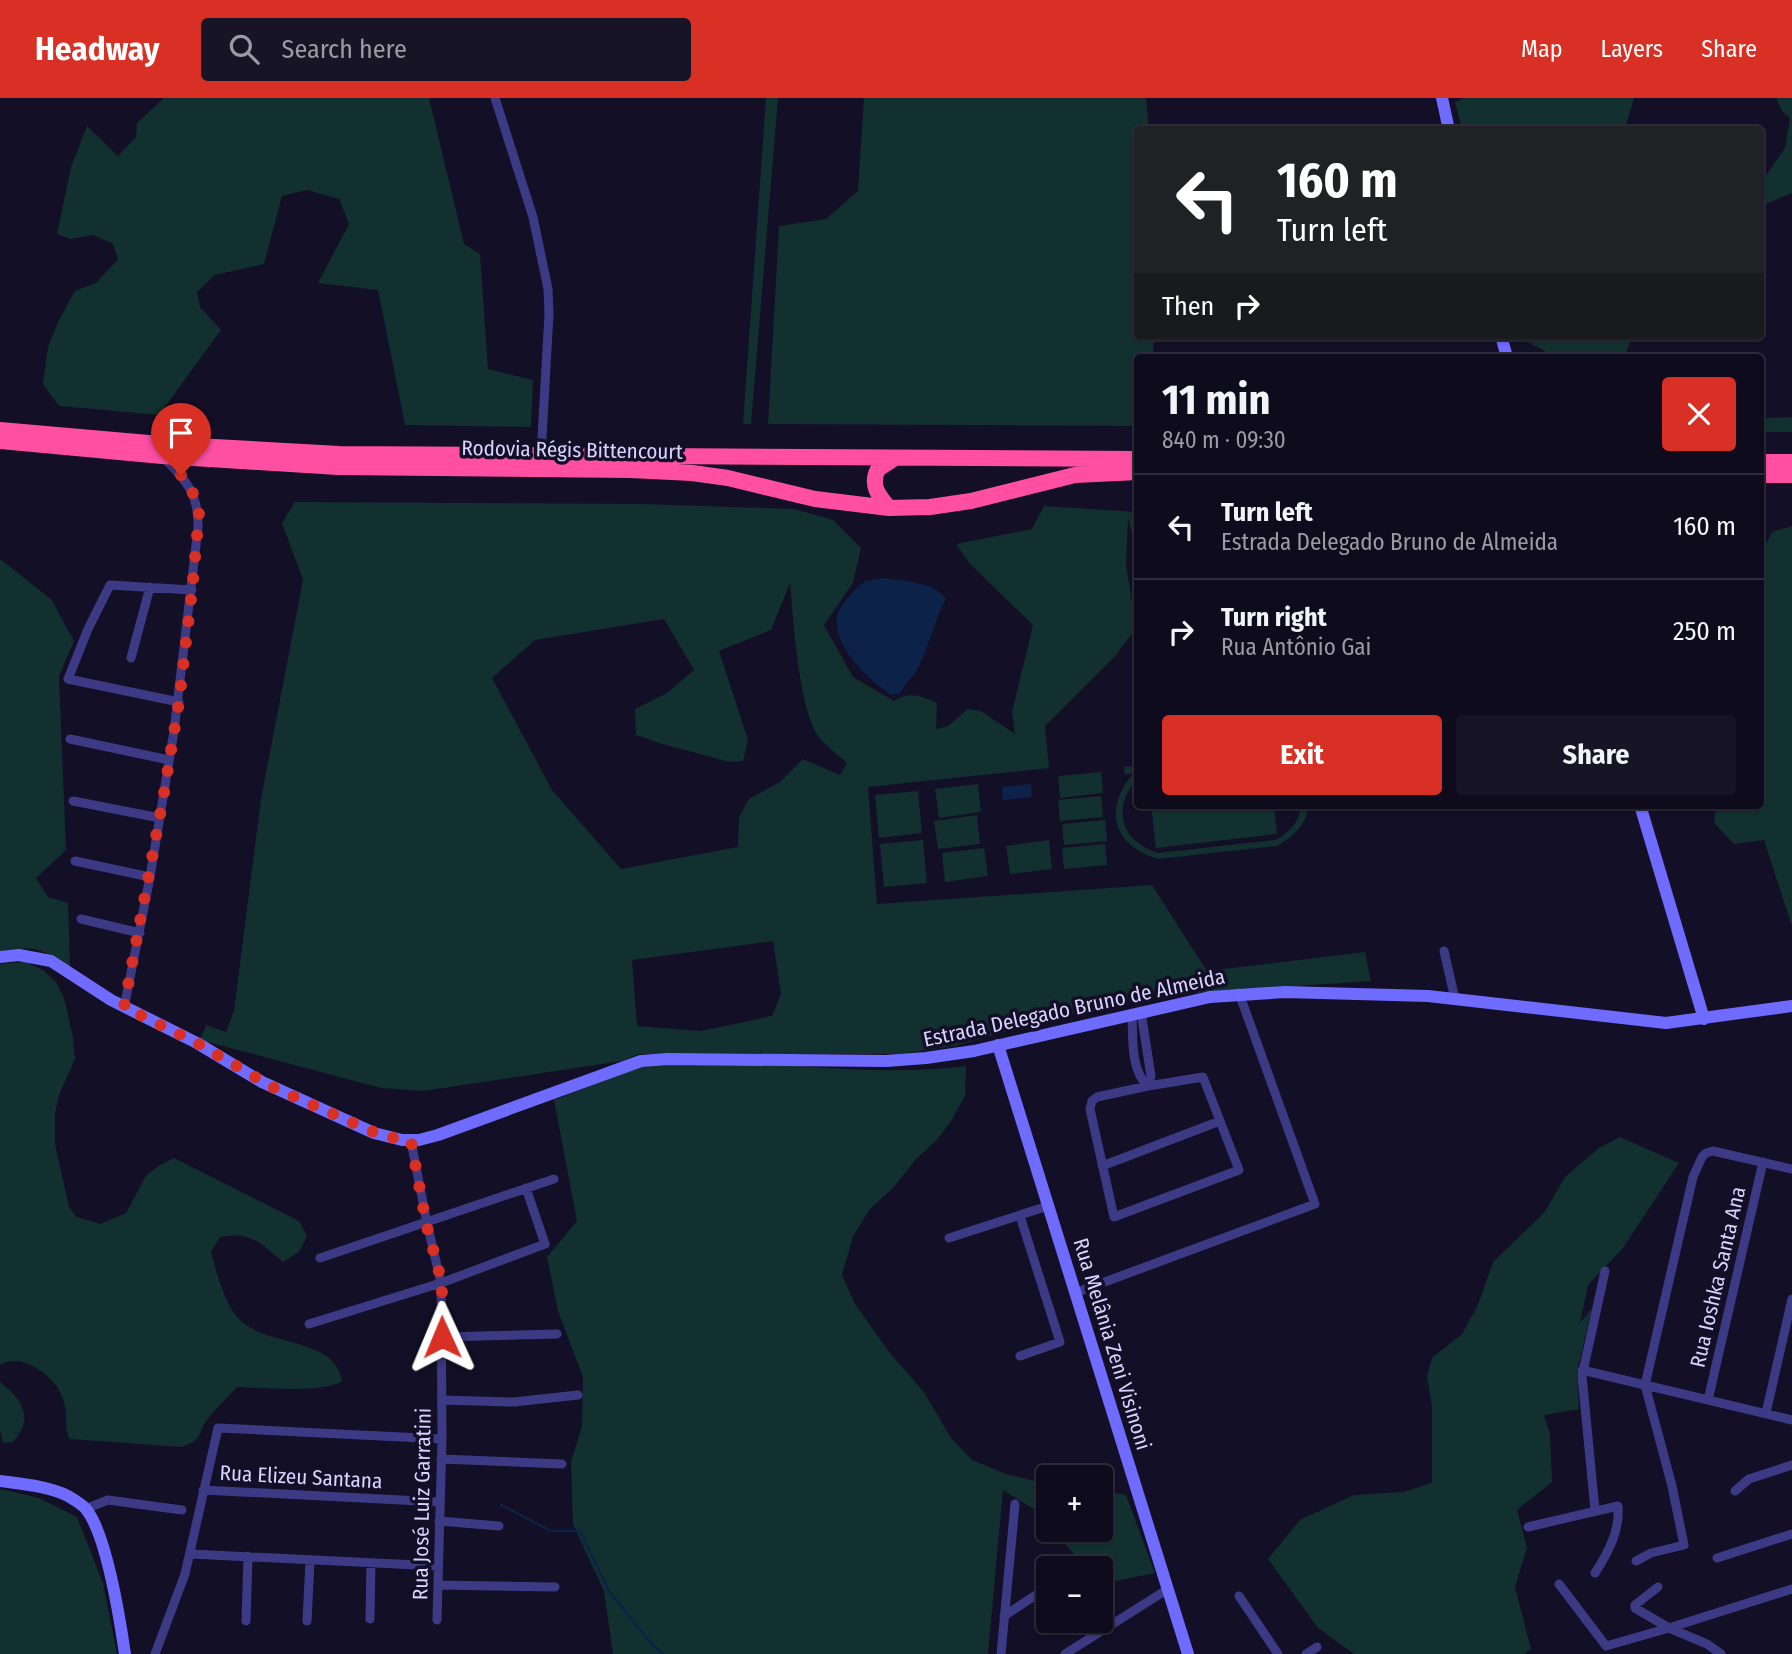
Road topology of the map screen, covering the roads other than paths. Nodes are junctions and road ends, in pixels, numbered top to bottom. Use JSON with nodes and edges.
{"nodes":[{"id":1,"x":495,"y":98,"type":"edge"},
{"id":2,"x":1442,"y":98,"type":"edge"},
{"id":3,"x":1449,"y":126,"type":"edge"},
{"id":4,"x":0,"y":430,"type":"edge"},
{"id":5,"x":0,"y":441,"type":"edge"},
{"id":6,"x":541,"y":455,"type":"junction"},
{"id":7,"x":162,"y":456,"type":"junction"},
{"id":8,"x":895,"y":458,"type":"junction"},
{"id":9,"x":1134,"y":459,"type":"edge"},
{"id":10,"x":1764,"y":462,"type":"edge"},
{"id":11,"x":1792,"y":462,"type":"edge"},
{"id":12,"x":1134,"y":472,"type":"edge"},
{"id":13,"x":1764,"y":475,"type":"edge"},
{"id":14,"x":1792,"y":475,"type":"edge"},
{"id":15,"x":889,"y":508,"type":"junction"},
{"id":16,"x":150,"y":587,"type":"junction"},
{"id":17,"x":192,"y":590,"type":"junction"},
{"id":18,"x":131,"y":658,"type":"dead end"},
{"id":19,"x":179,"y":702,"type":"junction"},
{"id":20,"x":70,"y":739,"type":"dead end"},
{"id":21,"x":169,"y":760,"type":"junction"},
{"id":22,"x":74,"y":801,"type":"dead end"},
{"id":23,"x":1641,"y":809,"type":"edge"},
{"id":24,"x":160,"y":818,"type":"junction"},
{"id":25,"x":75,"y":861,"type":"dead end"},
{"id":26,"x":150,"y":877,"type":"junction"},
{"id":27,"x":81,"y":919,"type":"dead end"},
{"id":28,"x":140,"y":933,"type":"junction"},
{"id":29,"x":1444,"y":951,"type":"dead end"},
{"id":30,"x":0,"y":957,"type":"edge"},
{"id":31,"x":1239,"y":993,"type":"junction"},
{"id":32,"x":1455,"y":999,"type":"junction"},
{"id":33,"x":1792,"y":1006,"type":"edge"},
{"id":34,"x":124,"y":1007,"type":"junction"},
{"id":35,"x":1136,"y":1013,"type":"junction"},
{"id":36,"x":1704,"y":1019,"type":"junction"},
{"id":37,"x":998,"y":1045,"type":"junction"},
{"id":38,"x":1148,"y":1086,"type":"junction"},
{"id":39,"x":1220,"y":1121,"type":"junction"},
{"id":40,"x":411,"y":1141,"type":"junction"},
{"id":41,"x":1763,"y":1162,"type":"junction"},
{"id":42,"x":1102,"y":1166,"type":"junction"},
{"id":43,"x":1792,"y":1169,"type":"edge"},
{"id":44,"x":554,"y":1179,"type":"dead end"},
{"id":45,"x":526,"y":1188,"type":"junction"},
{"id":46,"x":1048,"y":1206,"type":"junction"},
{"id":47,"x":1020,"y":1216,"type":"junction"},
{"id":48,"x":426,"y":1223,"type":"junction"},
{"id":49,"x":949,"y":1238,"type":"dead end"},
{"id":50,"x":320,"y":1258,"type":"dead end"},
{"id":51,"x":1605,"y":1271,"type":"dead end"},
{"id":52,"x":442,"y":1283,"type":"junction"},
{"id":53,"x":1075,"y":1293,"type":"junction"},
{"id":54,"x":1792,"y":1299,"type":"edge"},
{"id":55,"x":309,"y":1324,"type":"dead end"},
{"id":56,"x":557,"y":1335,"type":"dead end"},
{"id":57,"x":442,"y":1337,"type":"junction"},
{"id":58,"x":1020,"y":1356,"type":"dead end"},
{"id":59,"x":1582,"y":1370,"type":"junction"},
{"id":60,"x":1645,"y":1385,"type":"junction"},
{"id":61,"x":579,"y":1395,"type":"dead end"},
{"id":62,"x":442,"y":1400,"type":"junction"},
{"id":63,"x":1708,"y":1400,"type":"junction"},
{"id":64,"x":1766,"y":1413,"type":"junction"},
{"id":65,"x":1792,"y":1420,"type":"edge"},
{"id":66,"x":442,"y":1439,"type":"junction"},
{"id":67,"x":441,"y":1459,"type":"junction"},
{"id":68,"x":562,"y":1464,"type":"dead end"},
{"id":69,"x":1792,"y":1465,"type":"edge"},
{"id":70,"x":0,"y":1480,"type":"edge"},
{"id":71,"x":203,"y":1490,"type":"junction"},
{"id":72,"x":1735,"y":1491,"type":"dead end"},
{"id":73,"x":440,"y":1502,"type":"junction"},
{"id":74,"x":1015,"y":1504,"type":"dead end"},
{"id":75,"x":86,"y":1509,"type":"junction"},
{"id":76,"x":182,"y":1510,"type":"dead end"},
{"id":77,"x":1595,"y":1510,"type":"junction"},
{"id":78,"x":439,"y":1521,"type":"junction"},
{"id":79,"x":499,"y":1525,"type":"dead end"},
{"id":80,"x":1528,"y":1527,"type":"dead end"},
{"id":81,"x":1792,"y":1534,"type":"edge"},
{"id":82,"x":191,"y":1554,"type":"junction"},
{"id":83,"x":248,"y":1556,"type":"junction"},
{"id":84,"x":1717,"y":1558,"type":"dead end"},
{"id":85,"x":310,"y":1561,"type":"junction"},
{"id":86,"x":1636,"y":1561,"type":"dead end"},
{"id":87,"x":371,"y":1563,"type":"junction"},
{"id":88,"x":438,"y":1566,"type":"junction"},
{"id":89,"x":1595,"y":1573,"type":"dead end"},
{"id":90,"x":1559,"y":1584,"type":"dead end"},
{"id":91,"x":438,"y":1585,"type":"junction"},
{"id":92,"x":555,"y":1587,"type":"dead end"},
{"id":93,"x":1658,"y":1587,"type":"dead end"},
{"id":94,"x":1168,"y":1589,"type":"junction"},
{"id":95,"x":1792,"y":1589,"type":"edge"},
{"id":96,"x":1036,"y":1595,"type":"edge"},
{"id":97,"x":1239,"y":1595,"type":"dead end"},
{"id":98,"x":1004,"y":1616,"type":"junction"},
{"id":99,"x":370,"y":1619,"type":"dead end"},
{"id":100,"x":437,"y":1620,"type":"dead end"},
{"id":101,"x":246,"y":1621,"type":"dead end"},
{"id":102,"x":307,"y":1621,"type":"dead end"},
{"id":103,"x":1669,"y":1629,"type":"junction"},
{"id":104,"x":1317,"y":1647,"type":"dead end"},
{"id":105,"x":1187,"y":1653,"type":"edge"},
{"id":106,"x":125,"y":1654,"type":"edge"},
{"id":107,"x":155,"y":1654,"type":"edge"},
{"id":108,"x":1000,"y":1654,"type":"edge"},
{"id":109,"x":1065,"y":1654,"type":"edge"},
{"id":110,"x":1278,"y":1654,"type":"edge"},
{"id":111,"x":1306,"y":1654,"type":"edge"},
{"id":112,"x":1721,"y":1654,"type":"edge"}],
"edges":[{"from":1,"to":6,"type":"street"},
{"from":2,"to":3,"type":"main road"},
{"from":4,"to":6,"type":"highway","name":"Rodovia Régis Bittencourt"},
{"from":5,"to":7,"type":"highway","name":"Rodovia Régis Bittencourt"},
{"from":6,"to":8,"type":"highway","name":"Rodovia Régis Bittencourt"},
{"from":7,"to":15,"type":"highway","name":"Rodovia Régis Bittencourt"},
{"from":7,"to":17,"type":"street"},
{"from":8,"to":9,"type":"highway","name":"Rodovia Régis Bittencourt"},
{"from":8,"to":15,"type":"highway"},
{"from":10,"to":11,"type":"highway"},
{"from":12,"to":15,"type":"highway","name":"Rodovia Régis Bittencourt"},
{"from":13,"to":14,"type":"highway"},
{"from":16,"to":17,"type":"street"},
{"from":16,"to":18,"type":"street"},
{"from":16,"to":19,"type":"street"},
{"from":17,"to":19,"type":"street"},
{"from":19,"to":21,"type":"street"},
{"from":20,"to":21,"type":"street"},
{"from":21,"to":24,"type":"street"},
{"from":22,"to":24,"type":"street"},
{"from":23,"to":36,"type":"main road"},
{"from":24,"to":26,"type":"street"},
{"from":25,"to":26,"type":"street"},
{"from":26,"to":28,"type":"street"},
{"from":27,"to":28,"type":"street"},
{"from":28,"to":34,"type":"street"},
{"from":29,"to":32,"type":"street"},
{"from":30,"to":34,"type":"main road","name":"Estrada Delegado Bruno de Almeida"},
{"from":31,"to":32,"type":"main road","name":"Estrada Delegado Bruno de Almeida"},
{"from":31,"to":35,"type":"main road","name":"Estrada Delegado Bruno de Almeida"},
{"from":31,"to":53,"type":"street"},
{"from":32,"to":36,"type":"main road","name":"Estrada Delegado Bruno de Almeida"},
{"from":33,"to":36,"type":"main road","name":"Estrada Delegado Bruno de Almeida"},
{"from":34,"to":40,"type":"main road","name":"Estrada Delegado Bruno de Almeida"},
{"from":35,"to":37,"type":"main road","name":"Estrada Delegado Bruno de Almeida"},
{"from":35,"to":38,"type":"street"},
{"from":37,"to":40,"type":"main road","name":"Estrada Delegado Bruno de Almeida"},
{"from":37,"to":46,"type":"main road","name":"Rua Melânia Zeni Visinoni"},
{"from":38,"to":39,"type":"street"},
{"from":38,"to":42,"type":"street"},
{"from":39,"to":42,"type":"street"},
{"from":39,"to":42,"type":"street"},
{"from":40,"to":48,"type":"street","name":"Rua José Luiz Garratini"},
{"from":41,"to":43,"type":"street"},
{"from":41,"to":60,"type":"street"},
{"from":41,"to":63,"type":"street","name":"Rua Ioshka Santa Ana"},
{"from":44,"to":45,"type":"street"},
{"from":45,"to":48,"type":"street"},
{"from":45,"to":52,"type":"street"},
{"from":46,"to":47,"type":"street"},
{"from":46,"to":53,"type":"main road","name":"Rua Melânia Zeni Visinoni"},
{"from":47,"to":49,"type":"street"},
{"from":47,"to":58,"type":"street"},
{"from":48,"to":50,"type":"street"},
{"from":48,"to":52,"type":"street","name":"Rua José Luiz Garratini"},
{"from":51,"to":59,"type":"street"},
{"from":52,"to":55,"type":"street"},
{"from":52,"to":57,"type":"street","name":"Rua José Luiz Garratini"},
{"from":53,"to":94,"type":"main road","name":"Rua Melânia Zeni Visinoni"},
{"from":54,"to":64,"type":"street"},
{"from":56,"to":57,"type":"street"},
{"from":57,"to":62,"type":"street","name":"Rua José Luiz Garratini"},
{"from":59,"to":60,"type":"street"},
{"from":59,"to":77,"type":"street"},
{"from":60,"to":63,"type":"street"},
{"from":60,"to":86,"type":"street"},
{"from":61,"to":62,"type":"street"},
{"from":62,"to":66,"type":"street","name":"Rua José Luiz Garratini"},
{"from":63,"to":64,"type":"street"},
{"from":64,"to":65,"type":"street"},
{"from":66,"to":67,"type":"street","name":"Rua José Luiz Garratini"},
{"from":66,"to":71,"type":"street"},
{"from":67,"to":68,"type":"street"},
{"from":67,"to":73,"type":"street","name":"Rua José Luiz Garratini"},
{"from":69,"to":72,"type":"street"},
{"from":70,"to":75,"type":"main road"},
{"from":71,"to":73,"type":"street","name":"Rua Elizeu Santana"},
{"from":71,"to":82,"type":"street"},
{"from":73,"to":78,"type":"street","name":"Rua José Luiz Garratini"},
{"from":74,"to":98,"type":"street"},
{"from":75,"to":76,"type":"street"},
{"from":75,"to":106,"type":"main road"},
{"from":77,"to":80,"type":"street"},
{"from":77,"to":89,"type":"street"},
{"from":78,"to":79,"type":"street"},
{"from":78,"to":88,"type":"street","name":"Rua José Luiz Garratini"},
{"from":81,"to":84,"type":"street"},
{"from":82,"to":83,"type":"street"},
{"from":82,"to":107,"type":"street"},
{"from":83,"to":85,"type":"street"},
{"from":83,"to":101,"type":"street"},
{"from":85,"to":87,"type":"street"},
{"from":85,"to":102,"type":"street"},
{"from":87,"to":88,"type":"street"},
{"from":87,"to":99,"type":"street"},
{"from":88,"to":91,"type":"street","name":"Rua José Luiz Garratini"},
{"from":90,"to":103,"type":"street"},
{"from":91,"to":92,"type":"street"},
{"from":91,"to":100,"type":"street","name":"Rua José Luiz Garratini"},
{"from":93,"to":103,"type":"street"},
{"from":94,"to":105,"type":"main road","name":"Rua Melânia Zeni Visinoni"},
{"from":94,"to":109,"type":"street"},
{"from":95,"to":103,"type":"street"},
{"from":96,"to":98,"type":"street"},
{"from":97,"to":110,"type":"street"},
{"from":98,"to":108,"type":"street"},
{"from":103,"to":112,"type":"street"},
{"from":104,"to":111,"type":"street"}]}
